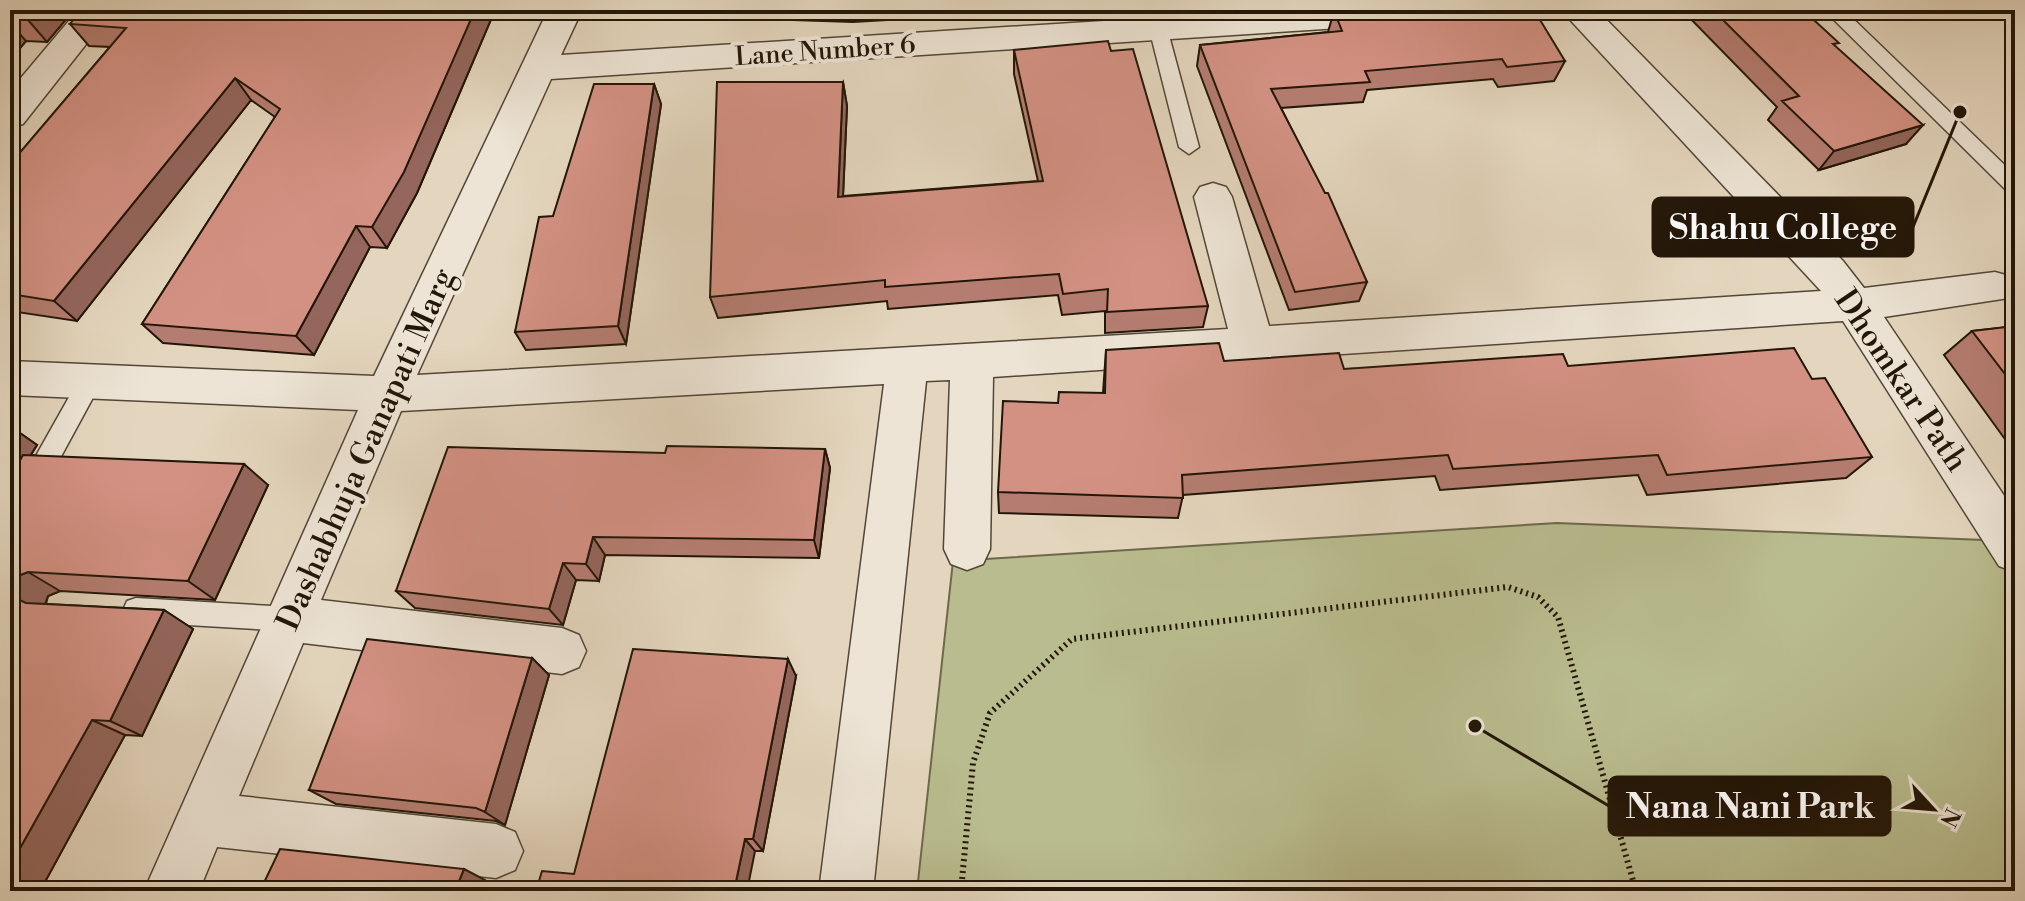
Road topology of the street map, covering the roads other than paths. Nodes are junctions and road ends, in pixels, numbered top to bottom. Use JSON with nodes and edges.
{"nodes":[{"id":1,"x":96,"y":10,"type":"edge"},
{"id":2,"x":565,"y":10,"type":"edge"},
{"id":3,"x":1448,"y":10,"type":"edge"},
{"id":4,"x":1578,"y":10,"type":"edge"},
{"id":5,"x":1833,"y":10,"type":"edge"},
{"id":6,"x":1158,"y":28,"type":"junction"},
{"id":7,"x":538,"y":68,"type":"junction"},
{"id":8,"x":10,"y":115,"type":"edge"},
{"id":9,"x":1189,"y":147,"type":"dead end"},
{"id":10,"x":2015,"y":187,"type":"edge"},
{"id":11,"x":1213,"y":197,"type":"dead end"},
{"id":12,"x":1995,"y":287,"type":"dead end"},
{"id":13,"x":1854,"y":305,"type":"junction"},
{"id":14,"x":1253,"y":344,"type":"junction"},
{"id":15,"x":972,"y":362,"type":"junction"},
{"id":16,"x":907,"y":366,"type":"junction"},
{"id":17,"x":10,"y":378,"type":"edge"},
{"id":18,"x":90,"y":381,"type":"junction"},
{"id":19,"x":387,"y":394,"type":"junction"},
{"id":20,"x":10,"y":526,"type":"edge"},
{"id":21,"x":967,"y":549,"type":"dead end"},
{"id":22,"x":2015,"y":551,"type":"edge"},
{"id":23,"x":105,"y":608,"type":"edge"},
{"id":24,"x":290,"y":619,"type":"junction"},
{"id":25,"x":562,"y":651,"type":"dead end"},
{"id":26,"x":202,"y":819,"type":"junction"},
{"id":27,"x":496,"y":851,"type":"dead end"},
{"id":28,"x":171,"y":891,"type":"edge"},
{"id":29,"x":846,"y":891,"type":"edge"}],
"edges":[{"from":1,"to":8,"type":"street"},
{"from":2,"to":7,"type":"street","name":"Dashabhuja Ganapati Marg"},
{"from":3,"to":6,"type":"street","name":"Lane Number 6"},
{"from":4,"to":13,"type":"street","name":"Dhomkar Path"},
{"from":5,"to":10,"type":"lane"},
{"from":6,"to":7,"type":"street","name":"Lane Number 6"},
{"from":6,"to":9,"type":"lane"},
{"from":7,"to":19,"type":"street","name":"Dashabhuja Ganapati Marg"},
{"from":11,"to":14,"type":"street"},
{"from":12,"to":13,"type":"street"},
{"from":13,"to":14,"type":"street"},
{"from":13,"to":22,"type":"street","name":"Dhomkar Path"},
{"from":14,"to":15,"type":"street"},
{"from":15,"to":16,"type":"street"},
{"from":15,"to":21,"type":"street"},
{"from":16,"to":19,"type":"street"},
{"from":16,"to":29,"type":"street"},
{"from":17,"to":18,"type":"street"},
{"from":18,"to":19,"type":"street"},
{"from":18,"to":20,"type":"lane"},
{"from":19,"to":24,"type":"street","name":"Dashabhuja Ganapati Marg"},
{"from":23,"to":24,"type":"lane"},
{"from":24,"to":25,"type":"street"},
{"from":24,"to":26,"type":"street","name":"Dashabhuja Ganapati Marg"},
{"from":26,"to":27,"type":"street"},
{"from":26,"to":28,"type":"street","name":"Dashabhuja Ganapati Marg"}]}
